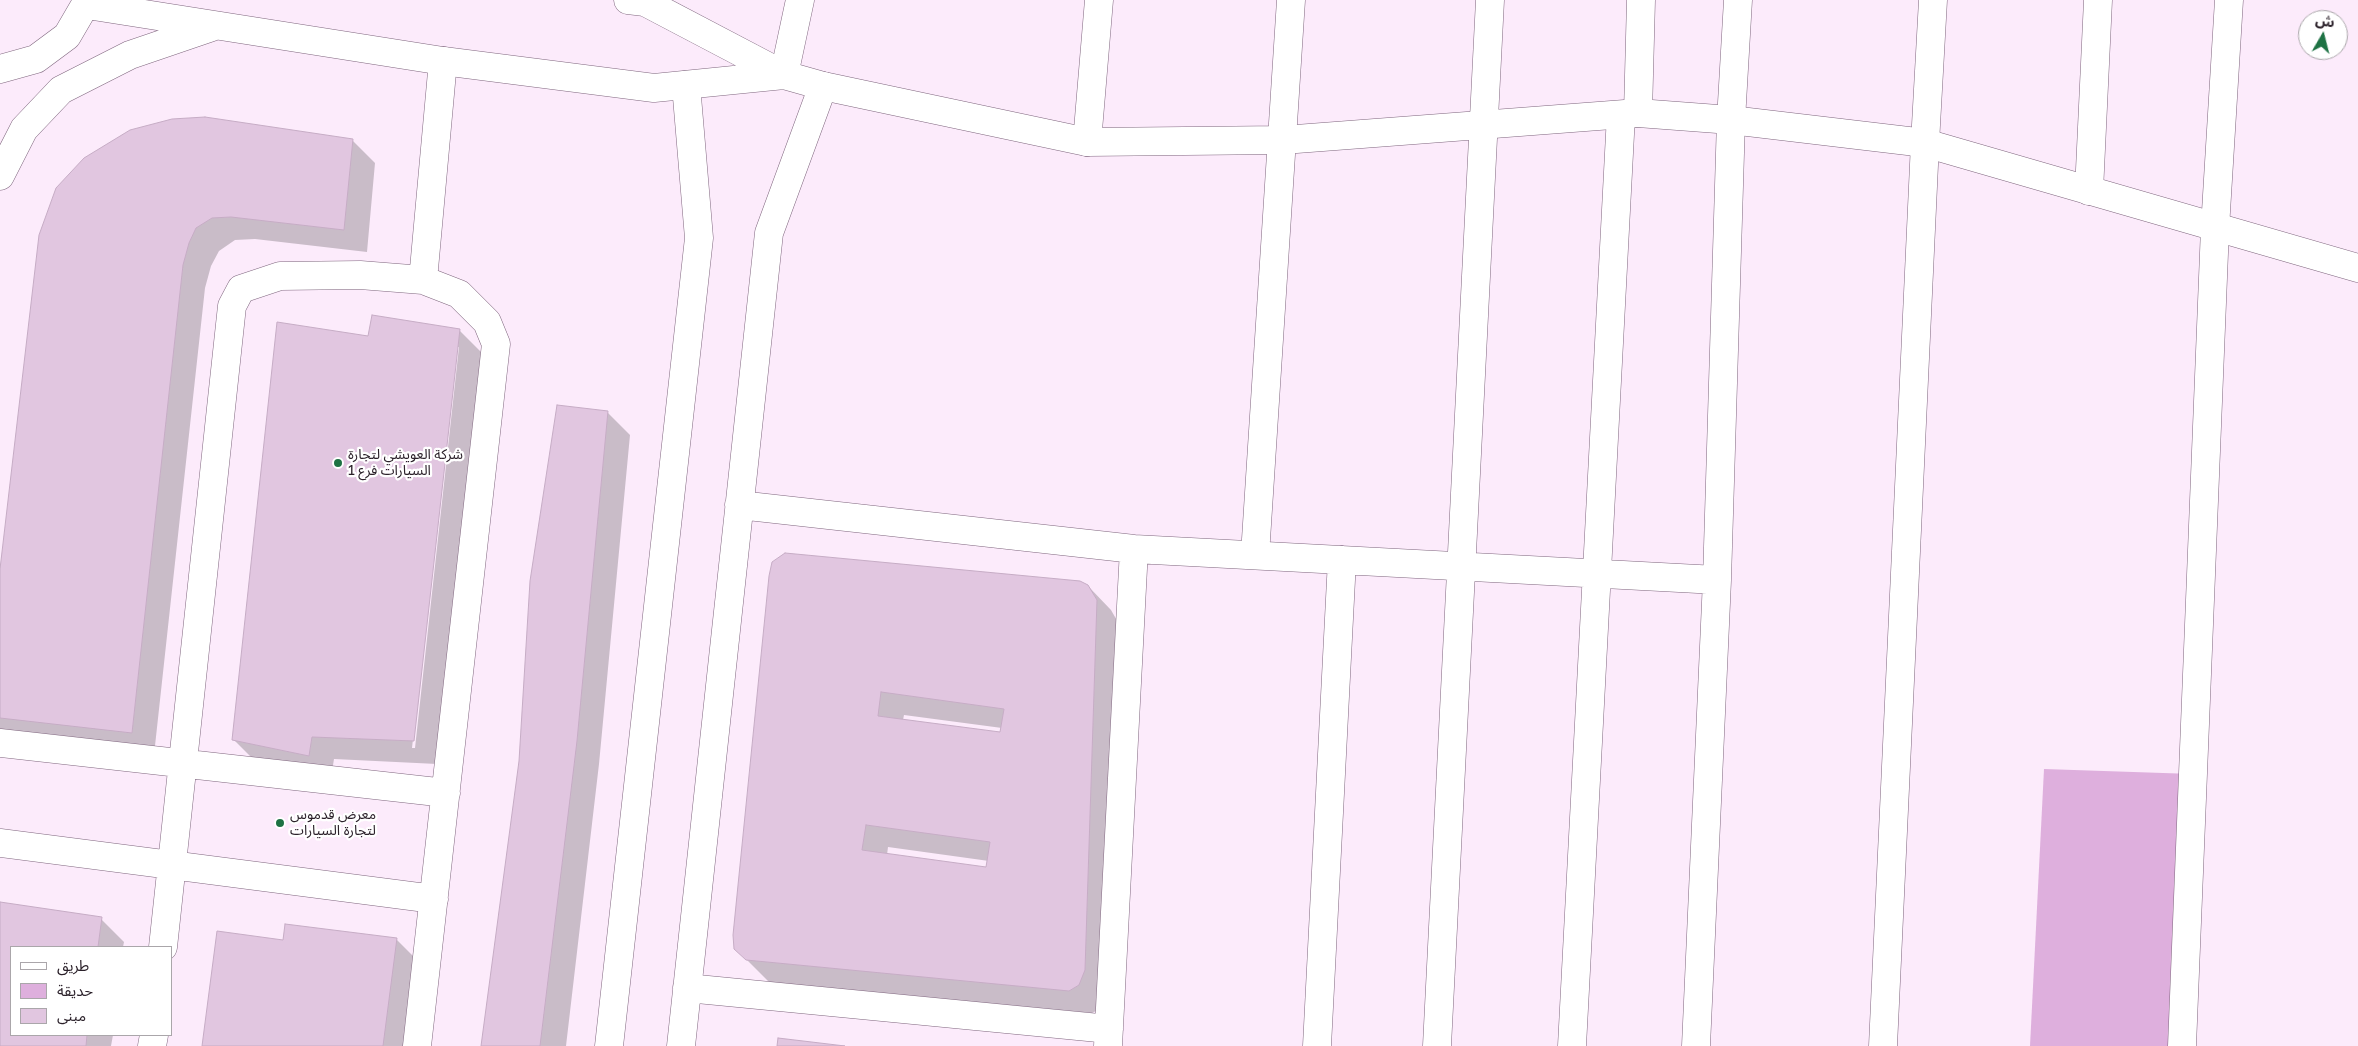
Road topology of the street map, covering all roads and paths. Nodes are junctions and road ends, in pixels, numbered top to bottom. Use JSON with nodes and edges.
{"nodes":[{"id":1,"x":628,"y":0,"type":"edge"},
{"id":2,"x":800,"y":0,"type":"edge"},
{"id":3,"x":1099,"y":0,"type":"edge"},
{"id":4,"x":1291,"y":0,"type":"edge"},
{"id":5,"x":1490,"y":0,"type":"edge"},
{"id":6,"x":1641,"y":0,"type":"edge"},
{"id":7,"x":1738,"y":0,"type":"edge"},
{"id":8,"x":1933,"y":0,"type":"edge"},
{"id":9,"x":2098,"y":0,"type":"edge"},
{"id":10,"x":2230,"y":0,"type":"edge"},
{"id":11,"x":88,"y":3,"type":"edge"},
{"id":12,"x":217,"y":26,"type":"junction"},
{"id":13,"x":443,"y":61,"type":"junction"},
{"id":14,"x":1,"y":75,"type":"edge"},
{"id":15,"x":784,"y":75,"type":"junction"},
{"id":16,"x":686,"y":85,"type":"junction"},
{"id":17,"x":823,"y":86,"type":"junction"},
{"id":18,"x":1629,"y":114,"type":"junction"},
{"id":19,"x":1731,"y":120,"type":"junction"},
{"id":20,"x":1484,"y":125,"type":"junction"},
{"id":21,"x":1282,"y":140,"type":"junction"},
{"id":22,"x":1087,"y":142,"type":"junction"},
{"id":23,"x":1925,"y":143,"type":"junction"},
{"id":24,"x":0,"y":176,"type":"edge"},
{"id":25,"x":2089,"y":191,"type":"junction"},
{"id":26,"x":2215,"y":228,"type":"junction"},
{"id":27,"x":2358,"y":268,"type":"edge"},
{"id":28,"x":423,"y":280,"type":"junction"},
{"id":29,"x":739,"y":505,"type":"junction"},
{"id":30,"x":1134,"y":549,"type":"junction"},
{"id":31,"x":1255,"y":555,"type":"junction"},
{"id":32,"x":1342,"y":560,"type":"junction"},
{"id":33,"x":1461,"y":567,"type":"junction"},
{"id":34,"x":1596,"y":574,"type":"junction"},
{"id":35,"x":1717,"y":580,"type":"junction"},
{"id":36,"x":0,"y":743,"type":"edge"},
{"id":37,"x":183,"y":763,"type":"junction"},
{"id":38,"x":446,"y":793,"type":"junction"},
{"id":39,"x":0,"y":843,"type":"edge"},
{"id":40,"x":172,"y":864,"type":"junction"},
{"id":41,"x":434,"y":899,"type":"junction"},
{"id":42,"x":163,"y":946,"type":"edge"},
{"id":43,"x":687,"y":988,"type":"junction"},
{"id":44,"x":1109,"y":1037,"type":"edge"},
{"id":45,"x":417,"y":1046,"type":"edge"},
{"id":46,"x":609,"y":1046,"type":"edge"},
{"id":47,"x":681,"y":1046,"type":"edge"},
{"id":48,"x":1317,"y":1046,"type":"edge"},
{"id":49,"x":1437,"y":1046,"type":"edge"},
{"id":50,"x":1572,"y":1046,"type":"edge"},
{"id":51,"x":1696,"y":1046,"type":"edge"},
{"id":52,"x":1883,"y":1046,"type":"edge"},
{"id":53,"x":2182,"y":1046,"type":"edge"}],
"edges":[{"from":1,"to":15,"type":"street"},
{"from":2,"to":15,"type":"street"},
{"from":3,"to":22,"type":"street"},
{"from":4,"to":21,"type":"street"},
{"from":5,"to":20,"type":"street"},
{"from":6,"to":18,"type":"street"},
{"from":7,"to":19,"type":"street"},
{"from":8,"to":23,"type":"street"},
{"from":9,"to":25,"type":"street"},
{"from":10,"to":26,"type":"street"},
{"from":11,"to":12,"type":"street"},
{"from":11,"to":14,"type":"street"},
{"from":12,"to":13,"type":"street"},
{"from":12,"to":24,"type":"street"},
{"from":13,"to":16,"type":"street"},
{"from":13,"to":28,"type":"street"},
{"from":15,"to":16,"type":"street"},
{"from":15,"to":17,"type":"street"},
{"from":16,"to":46,"type":"street"},
{"from":17,"to":22,"type":"street"},
{"from":17,"to":29,"type":"street"},
{"from":18,"to":19,"type":"street"},
{"from":18,"to":20,"type":"street"},
{"from":18,"to":34,"type":"street"},
{"from":19,"to":23,"type":"street"},
{"from":19,"to":35,"type":"street"},
{"from":20,"to":21,"type":"street"},
{"from":20,"to":33,"type":"street"},
{"from":21,"to":22,"type":"street"},
{"from":21,"to":31,"type":"street"},
{"from":23,"to":25,"type":"street"},
{"from":23,"to":52,"type":"street"},
{"from":25,"to":26,"type":"street"},
{"from":26,"to":27,"type":"street"},
{"from":26,"to":53,"type":"street"},
{"from":28,"to":37,"type":"street"},
{"from":28,"to":38,"type":"street"},
{"from":29,"to":30,"type":"street"},
{"from":29,"to":43,"type":"street"},
{"from":30,"to":31,"type":"street"},
{"from":30,"to":44,"type":"street"},
{"from":31,"to":32,"type":"street"},
{"from":32,"to":33,"type":"street"},
{"from":32,"to":48,"type":"street"},
{"from":33,"to":34,"type":"street"},
{"from":33,"to":49,"type":"street"},
{"from":34,"to":35,"type":"street"},
{"from":34,"to":50,"type":"street"},
{"from":35,"to":51,"type":"street"},
{"from":36,"to":37,"type":"street"},
{"from":37,"to":38,"type":"street"},
{"from":37,"to":40,"type":"street"},
{"from":38,"to":41,"type":"street"},
{"from":39,"to":40,"type":"street"},
{"from":40,"to":41,"type":"street"},
{"from":40,"to":42,"type":"street"},
{"from":41,"to":45,"type":"street"},
{"from":43,"to":44,"type":"street"},
{"from":43,"to":47,"type":"street"}]}
